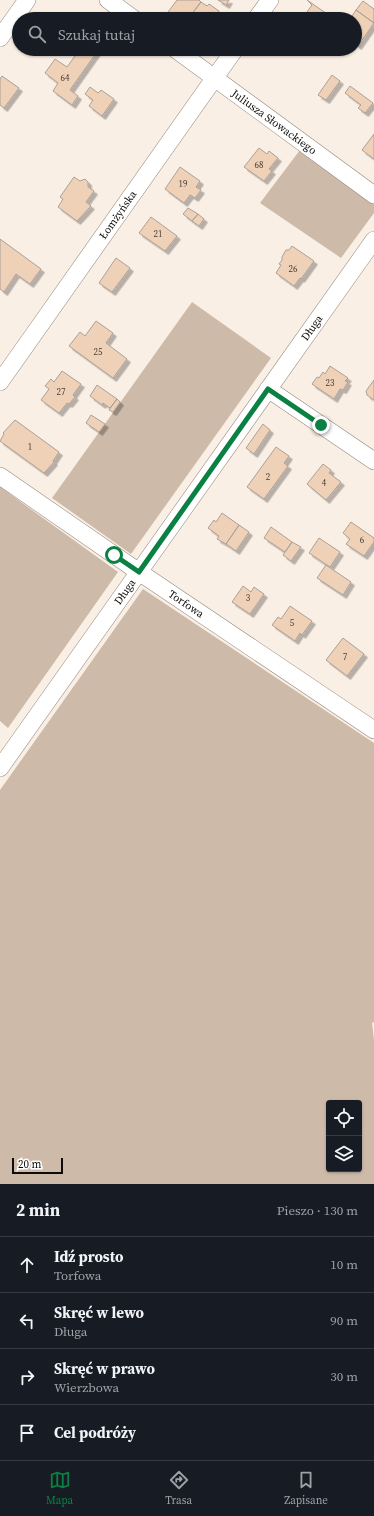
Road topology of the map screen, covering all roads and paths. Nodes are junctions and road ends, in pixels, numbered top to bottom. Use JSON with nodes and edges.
{"nodes":[{"id":1,"x":27,"y":0,"type":"edge"},
{"id":2,"x":108,"y":0,"type":"edge"},
{"id":3,"x":270,"y":0,"type":"edge"},
{"id":4,"x":18,"y":12,"type":"edge"},
{"id":5,"x":124,"y":12,"type":"edge"},
{"id":6,"x":261,"y":12,"type":"edge"},
{"id":7,"x":12,"y":21,"type":"edge"},
{"id":8,"x":0,"y":38,"type":"edge"},
{"id":9,"x":185,"y":56,"type":"edge"},
{"id":10,"x":230,"y":56,"type":"edge"},
{"id":11,"x":215,"y":78,"type":"junction"},
{"id":12,"x":374,"y":195,"type":"edge"},
{"id":13,"x":374,"y":240,"type":"edge"},
{"id":14,"x":0,"y":382,"type":"edge"},
{"id":15,"x":268,"y":389,"type":"junction"},
{"id":16,"x":374,"y":461,"type":"edge"},
{"id":17,"x":0,"y":476,"type":"edge"},
{"id":18,"x":139,"y":572,"type":"junction"},
{"id":19,"x":374,"y":730,"type":"edge"},
{"id":20,"x":0,"y":768,"type":"edge"}],
"edges":[{"from":1,"to":4,"type":"street"},
{"from":2,"to":5,"type":"street"},
{"from":3,"to":6,"type":"street"},
{"from":7,"to":8,"type":"street"},
{"from":9,"to":11,"type":"street","name":"Juliusza Słowackiego"},
{"from":10,"to":11,"type":"street","name":"Łomżyńska"},
{"from":11,"to":12,"type":"street","name":"Juliusza Słowackiego"},
{"from":11,"to":14,"type":"street","name":"Łomżyńska"},
{"from":13,"to":15,"type":"street","name":"Długa"},
{"from":15,"to":16,"type":"street"},
{"from":15,"to":18,"type":"street","name":"Długa"},
{"from":17,"to":18,"type":"street","name":"Torfowa"},
{"from":18,"to":19,"type":"street","name":"Torfowa"},
{"from":18,"to":20,"type":"street","name":"Długa"}]}
